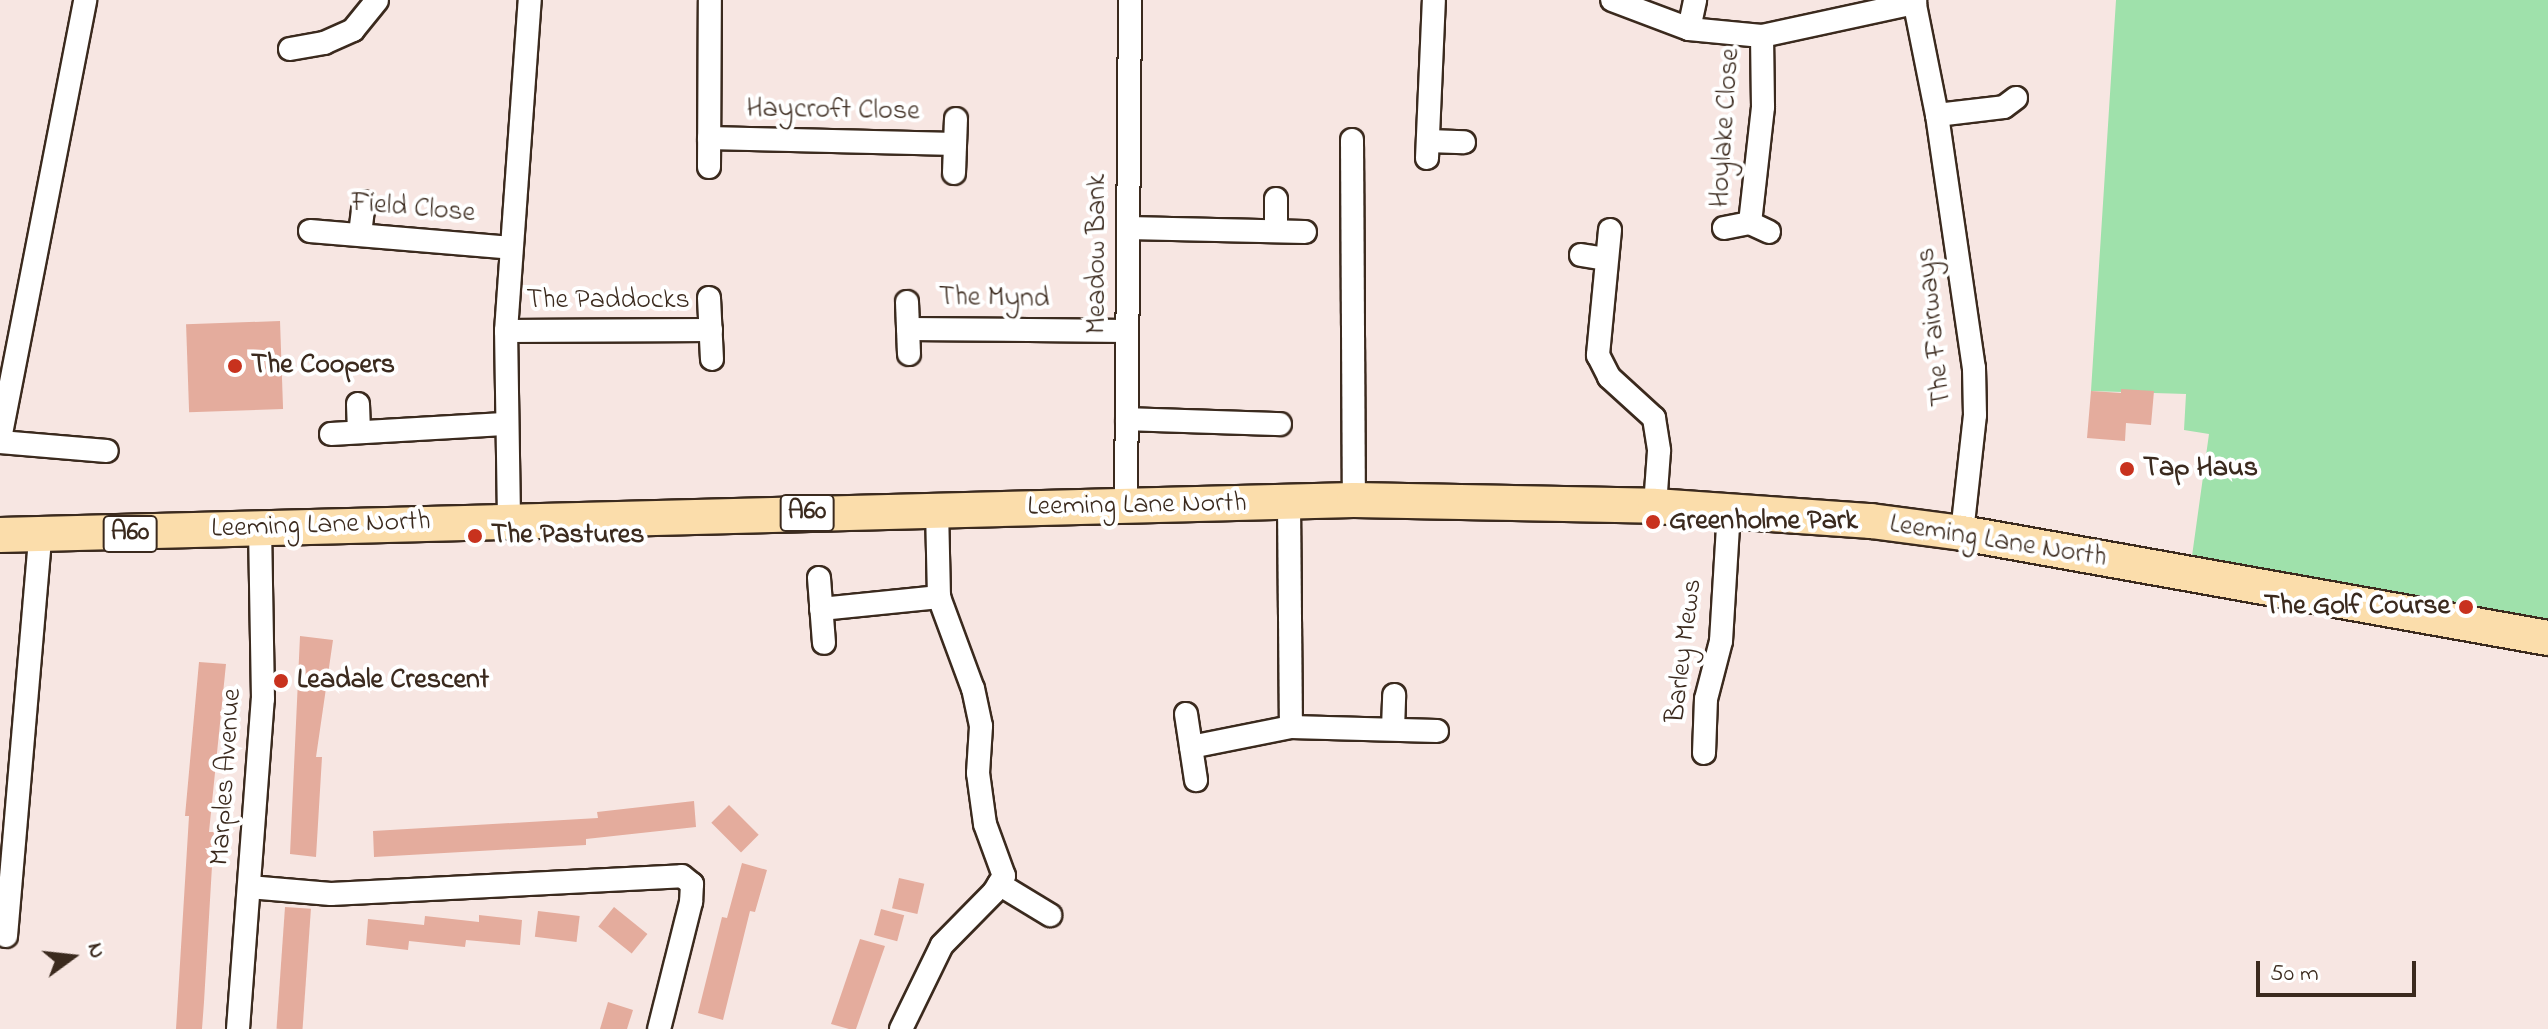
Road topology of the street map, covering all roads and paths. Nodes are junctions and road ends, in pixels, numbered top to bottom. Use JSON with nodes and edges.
{"nodes":[{"id":1,"x":85,"y":0,"type":"edge"},
{"id":2,"x":377,"y":0,"type":"edge"},
{"id":3,"x":530,"y":0,"type":"edge"},
{"id":4,"x":710,"y":0,"type":"edge"},
{"id":5,"x":1130,"y":0,"type":"edge"},
{"id":6,"x":1434,"y":0,"type":"edge"},
{"id":7,"x":1612,"y":0,"type":"edge"},
{"id":8,"x":1695,"y":0,"type":"edge"},
{"id":9,"x":1914,"y":2,"type":"edge"},
{"id":10,"x":1689,"y":29,"type":"junction"},
{"id":11,"x":1762,"y":36,"type":"junction"},
{"id":12,"x":290,"y":49,"type":"dead end"},
{"id":13,"x":2016,"y":98,"type":"dead end"},
{"id":14,"x":1937,"y":115,"type":"junction"},
{"id":15,"x":956,"y":119,"type":"dead end"},
{"id":16,"x":709,"y":138,"type":"junction"},
{"id":17,"x":1352,"y":140,"type":"dead end"},
{"id":18,"x":1464,"y":142,"type":"dead end"},
{"id":19,"x":955,"y":144,"type":"junction"},
{"id":20,"x":709,"y":167,"type":"dead end"},
{"id":21,"x":954,"y":173,"type":"dead end"},
{"id":22,"x":1276,"y":199,"type":"dead end"},
{"id":23,"x":364,"y":202,"type":"dead end"},
{"id":24,"x":1128,"y":228,"type":"junction"},
{"id":25,"x":1724,"y":228,"type":"dead end"},
{"id":26,"x":1610,"y":230,"type":"dead end"},
{"id":27,"x":310,"y":231,"type":"dead end"},
{"id":28,"x":1276,"y":231,"type":"junction"},
{"id":29,"x":1305,"y":232,"type":"dead end"},
{"id":30,"x":360,"y":234,"type":"junction"},
{"id":31,"x":511,"y":248,"type":"junction"},
{"id":32,"x":1581,"y":255,"type":"dead end"},
{"id":33,"x":1607,"y":259,"type":"junction"},
{"id":34,"x":709,"y":298,"type":"dead end"},
{"id":35,"x":907,"y":302,"type":"dead end"},
{"id":36,"x":908,"y":329,"type":"junction"},
{"id":37,"x":711,"y":330,"type":"junction"},
{"id":38,"x":506,"y":331,"type":"junction"},
{"id":39,"x":1127,"y":331,"type":"junction"},
{"id":40,"x":909,"y":354,"type":"dead end"},
{"id":41,"x":712,"y":359,"type":"dead end"},
{"id":42,"x":358,"y":404,"type":"dead end"},
{"id":43,"x":1127,"y":419,"type":"junction"},
{"id":44,"x":504,"y":424,"type":"junction"},
{"id":45,"x":1280,"y":424,"type":"dead end"},
{"id":46,"x":359,"y":432,"type":"junction"},
{"id":47,"x":331,"y":434,"type":"dead end"},
{"id":48,"x":0,"y":440,"type":"edge"},
{"id":49,"x":107,"y":451,"type":"dead end"},
{"id":50,"x":1354,"y":500,"type":"junction"},
{"id":51,"x":1289,"y":503,"type":"junction"},
{"id":52,"x":1655,"y":506,"type":"junction"},
{"id":53,"x":1126,"y":507,"type":"junction"},
{"id":54,"x":1729,"y":509,"type":"junction"},
{"id":55,"x":937,"y":510,"type":"junction"},
{"id":56,"x":509,"y":519,"type":"junction"},
{"id":57,"x":260,"y":529,"type":"junction"},
{"id":58,"x":1962,"y":533,"type":"junction"},
{"id":59,"x":0,"y":535,"type":"edge"},
{"id":60,"x":40,"y":538,"type":"junction"},
{"id":61,"x":819,"y":578,"type":"dead end"},
{"id":62,"x":939,"y":597,"type":"junction"},
{"id":63,"x":821,"y":609,"type":"junction"},
{"id":64,"x":2548,"y":638,"type":"edge"},
{"id":65,"x":824,"y":643,"type":"dead end"},
{"id":66,"x":1394,"y":695,"type":"dead end"},
{"id":67,"x":1186,"y":714,"type":"dead end"},
{"id":68,"x":1291,"y":727,"type":"junction"},
{"id":69,"x":1393,"y":729,"type":"junction"},
{"id":70,"x":1437,"y":731,"type":"dead end"},
{"id":71,"x":1191,"y":747,"type":"junction"},
{"id":72,"x":1704,"y":753,"type":"dead end"},
{"id":73,"x":1196,"y":780,"type":"dead end"},
{"id":74,"x":999,"y":884,"type":"junction"},
{"id":75,"x":249,"y":887,"type":"junction"},
{"id":76,"x":1050,"y":915,"type":"dead end"},
{"id":77,"x":6,"y":936,"type":"dead end"},
{"id":78,"x":238,"y":1029,"type":"edge"},
{"id":79,"x":659,"y":1029,"type":"edge"},
{"id":80,"x":901,"y":1029,"type":"edge"}],
"edges":[{"from":1,"to":48,"type":"street"},
{"from":2,"to":12,"type":"street"},
{"from":3,"to":31,"type":"street"},
{"from":4,"to":16,"type":"street","name":"Haycroft Close"},
{"from":5,"to":24,"type":"street","name":"Meadow Bank"},
{"from":6,"to":18,"type":"street"},
{"from":7,"to":10,"type":"street"},
{"from":8,"to":10,"type":"street"},
{"from":9,"to":11,"type":"street"},
{"from":9,"to":14,"type":"street","name":"The Fairways"},
{"from":10,"to":11,"type":"street"},
{"from":11,"to":25,"type":"street","name":"Hoylake Close"},
{"from":13,"to":14,"type":"street"},
{"from":14,"to":58,"type":"street","name":"The Fairways"},
{"from":15,"to":19,"type":"street"},
{"from":16,"to":19,"type":"street","name":"Haycroft Close"},
{"from":16,"to":20,"type":"street","name":"Haycroft Close"},
{"from":17,"to":50,"type":"street"},
{"from":19,"to":21,"type":"street"},
{"from":22,"to":28,"type":"street"},
{"from":23,"to":30,"type":"street"},
{"from":24,"to":28,"type":"street"},
{"from":24,"to":39,"type":"street","name":"Meadow Bank"},
{"from":26,"to":33,"type":"street"},
{"from":27,"to":30,"type":"street","name":"Field Close"},
{"from":28,"to":29,"type":"street"},
{"from":30,"to":31,"type":"street","name":"Field Close"},
{"from":31,"to":38,"type":"street"},
{"from":32,"to":33,"type":"street"},
{"from":33,"to":52,"type":"street"},
{"from":34,"to":37,"type":"street"},
{"from":35,"to":36,"type":"street"},
{"from":36,"to":39,"type":"street","name":"The Mynd"},
{"from":36,"to":40,"type":"street"},
{"from":37,"to":38,"type":"street","name":"The Paddocks"},
{"from":37,"to":41,"type":"street"},
{"from":38,"to":44,"type":"street"},
{"from":39,"to":43,"type":"street","name":"Meadow Bank"},
{"from":42,"to":46,"type":"street"},
{"from":43,"to":45,"type":"street"},
{"from":43,"to":53,"type":"street","name":"Meadow Bank"},
{"from":44,"to":46,"type":"street"},
{"from":44,"to":56,"type":"street"},
{"from":46,"to":47,"type":"street"},
{"from":48,"to":49,"type":"street"},
{"from":50,"to":51,"type":"highway","name":"Leeming Lane North","number":"A60"},
{"from":50,"to":52,"type":"highway","name":"Leeming Lane North","number":"A60"},
{"from":51,"to":53,"type":"highway","name":"Leeming Lane North","number":"A60"},
{"from":51,"to":68,"type":"street"},
{"from":52,"to":54,"type":"highway","name":"Leeming Lane North","number":"A60"},
{"from":53,"to":55,"type":"highway","name":"Leeming Lane North","number":"A60"},
{"from":54,"to":58,"type":"highway","name":"Leeming Lane North","number":"A60"},
{"from":54,"to":72,"type":"street","name":"Barley Mews"},
{"from":55,"to":56,"type":"highway","name":"Leeming Lane North","number":"A60"},
{"from":55,"to":62,"type":"street"},
{"from":56,"to":57,"type":"highway","name":"Leeming Lane North","number":"A60"},
{"from":57,"to":60,"type":"highway","name":"Leeming Lane North","number":"A60"},
{"from":57,"to":75,"type":"street","name":"Marples Avenue"},
{"from":58,"to":64,"type":"highway","name":"Leeming Lane North","number":"A60"},
{"from":59,"to":60,"type":"highway","name":"Leeming Lane North","number":"A60"},
{"from":60,"to":77,"type":"street"},
{"from":61,"to":63,"type":"street"},
{"from":62,"to":63,"type":"street"},
{"from":62,"to":74,"type":"street"},
{"from":63,"to":65,"type":"street"},
{"from":66,"to":69,"type":"street"},
{"from":67,"to":71,"type":"street"},
{"from":68,"to":69,"type":"street"},
{"from":68,"to":71,"type":"street"},
{"from":69,"to":70,"type":"street"},
{"from":71,"to":73,"type":"street"},
{"from":74,"to":76,"type":"street"},
{"from":74,"to":80,"type":"street"},
{"from":75,"to":78,"type":"street","name":"Marples Avenue"},
{"from":75,"to":79,"type":"street"}]}
